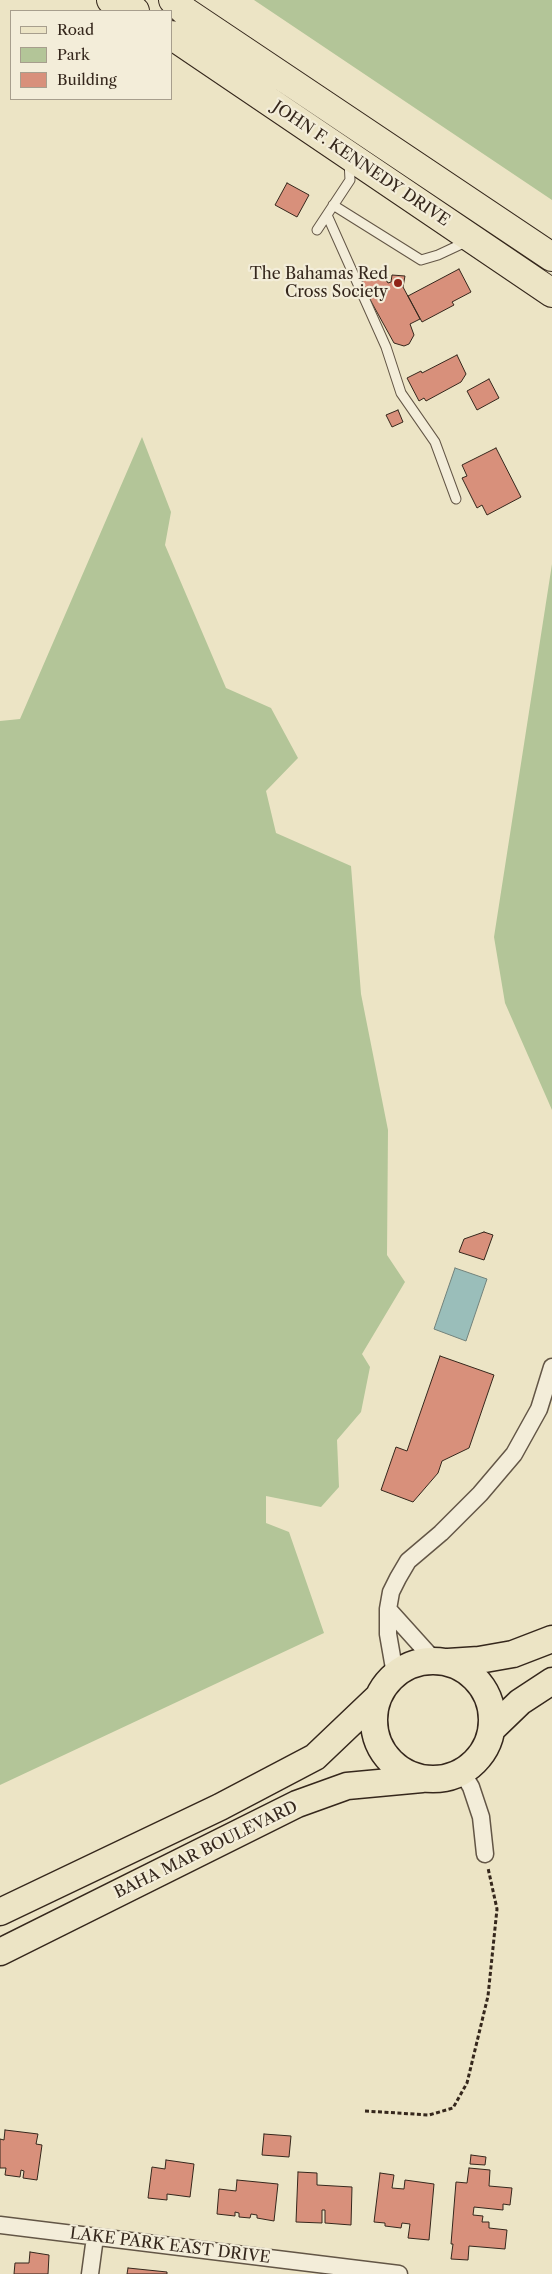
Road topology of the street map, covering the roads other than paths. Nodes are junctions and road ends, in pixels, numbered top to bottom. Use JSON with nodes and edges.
{"nodes":[{"id":1,"x":111,"y":0,"type":"edge"},
{"id":2,"x":179,"y":4,"type":"edge"},
{"id":3,"x":133,"y":10,"type":"edge"},
{"id":4,"x":172,"y":36,"type":"edge"},
{"id":5,"x":348,"y":156,"type":"junction"},
{"id":6,"x":333,"y":205,"type":"junction"},
{"id":7,"x":327,"y":215,"type":"junction"},
{"id":8,"x":317,"y":230,"type":"dead end"},
{"id":9,"x":472,"y":239,"type":"junction"},
{"id":10,"x":552,"y":257,"type":"edge"},
{"id":11,"x":552,"y":293,"type":"edge"},
{"id":12,"x":456,"y":500,"type":"dead end"},
{"id":13,"x":552,"y":1367,"type":"edge"},
{"id":14,"x":388,"y":1609,"type":"junction"},
{"id":15,"x":552,"y":1639,"type":"edge"},
{"id":16,"x":441,"y":1661,"type":"junction"},
{"id":17,"x":395,"y":1674,"type":"junction"},
{"id":18,"x":552,"y":1681,"type":"edge"},
{"id":19,"x":378,"y":1697,"type":"junction"},
{"id":20,"x":492,"y":1729,"type":"junction"},
{"id":21,"x":462,"y":1772,"type":"junction"},
{"id":22,"x":422,"y":1778,"type":"junction"},
{"id":23,"x":485,"y":1854,"type":"road end"},
{"id":24,"x":0,"y":1912,"type":"edge"},
{"id":25,"x":0,"y":1952,"type":"edge"},
{"id":26,"x":0,"y":2225,"type":"edge"},
{"id":27,"x":95,"y":2237,"type":"junction"},
{"id":28,"x":367,"y":2272,"type":"edge"},
{"id":29,"x":90,"y":2274,"type":"edge"},
{"id":30,"x":399,"y":2274,"type":"edge"}],
"edges":[{"from":1,"to":3,"type":"highway"},
{"from":2,"to":10,"type":"highway","name":"JOHN F. KENNEDY DRIVE"},
{"from":4,"to":5,"type":"highway","name":"JOHN F. KENNEDY DRIVE"},
{"from":5,"to":6,"type":"lane"},
{"from":5,"to":9,"type":"highway","name":"JOHN F. KENNEDY DRIVE"},
{"from":6,"to":7,"type":"lane"},
{"from":6,"to":9,"type":"lane"},
{"from":7,"to":8,"type":"lane"},
{"from":7,"to":12,"type":"lane"},
{"from":9,"to":11,"type":"highway","name":"JOHN F. KENNEDY DRIVE"},
{"from":13,"to":14,"type":"street"},
{"from":14,"to":16,"type":"street"},
{"from":14,"to":17,"type":"street"},
{"from":15,"to":16,"type":"main road"},
{"from":16,"to":17,"type":"main road"},
{"from":16,"to":20,"type":"main road"},
{"from":17,"to":19,"type":"main road"},
{"from":18,"to":20,"type":"main road"},
{"from":19,"to":22,"type":"main road"},
{"from":19,"to":24,"type":"main road","name":"BAHA MAR BOULEVARD"},
{"from":20,"to":21,"type":"main road"},
{"from":21,"to":22,"type":"main road"},
{"from":21,"to":23,"type":"street"},
{"from":22,"to":25,"type":"main road","name":"BAHA MAR BOULEVARD"},
{"from":26,"to":27,"type":"street","name":"LAKE PARK EAST DRIVE"},
{"from":27,"to":28,"type":"street","name":"LAKE PARK EAST DRIVE"},
{"from":27,"to":29,"type":"street"},
{"from":28,"to":30,"type":"street","name":"LAKE PARK EAST DRIVE"}]}
